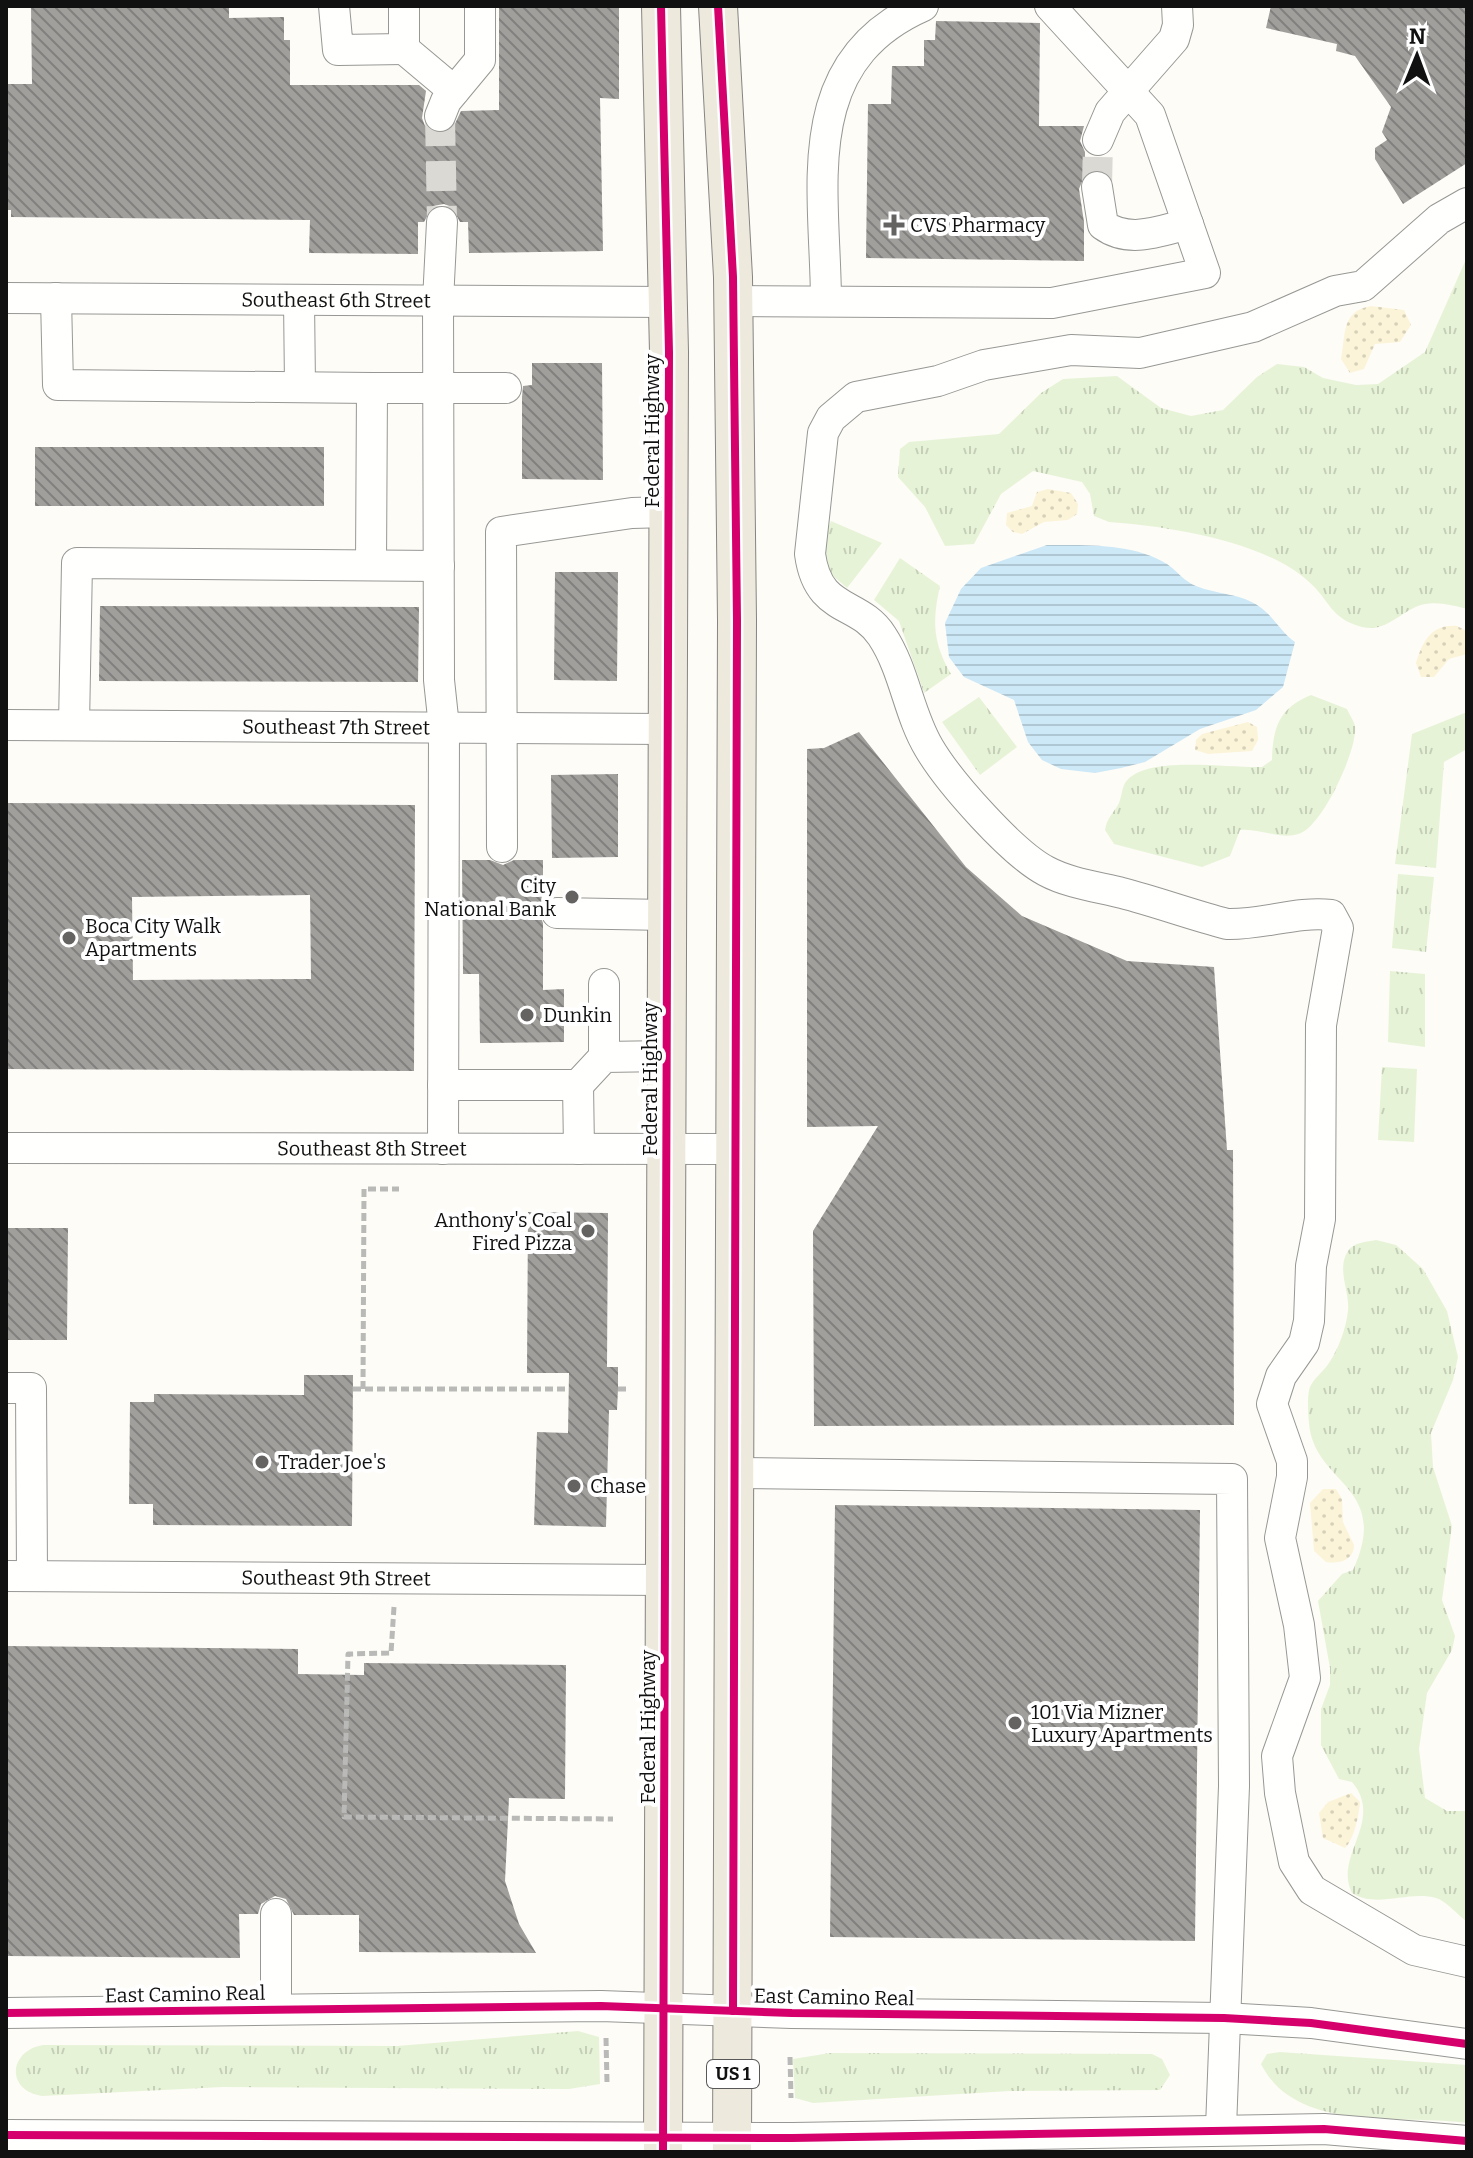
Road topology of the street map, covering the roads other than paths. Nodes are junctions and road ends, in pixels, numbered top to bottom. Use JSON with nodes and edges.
{"nodes":[{"id":1,"x":334,"y":6,"type":"edge"},
{"id":2,"x":404,"y":6,"type":"edge"},
{"id":3,"x":480,"y":6,"type":"edge"},
{"id":4,"x":661,"y":6,"type":"edge"},
{"id":5,"x":718,"y":6,"type":"edge"},
{"id":6,"x":923,"y":6,"type":"edge"},
{"id":7,"x":1050,"y":6,"type":"edge"},
{"id":8,"x":1177,"y":6,"type":"edge"},
{"id":9,"x":404,"y":49,"type":"junction"},
{"id":10,"x":1128,"y":92,"type":"junction"},
{"id":11,"x":1098,"y":140,"type":"tunnel mouth"},
{"id":12,"x":1097,"y":187,"type":"tunnel mouth"},
{"id":13,"x":1467,"y":203,"type":"edge"},
{"id":14,"x":442,"y":222,"type":"tunnel mouth"},
{"id":15,"x":1188,"y":224,"type":"junction"},
{"id":16,"x":6,"y":298,"type":"edge"},
{"id":17,"x":56,"y":298,"type":"junction"},
{"id":18,"x":826,"y":299,"type":"junction"},
{"id":19,"x":299,"y":300,"type":"junction"},
{"id":20,"x":438,"y":301,"type":"junction"},
{"id":21,"x":733,"y":301,"type":"junction"},
{"id":22,"x":667,"y":302,"type":"junction"},
{"id":23,"x":300,"y":386,"type":"junction"},
{"id":24,"x":439,"y":387,"type":"junction"},
{"id":25,"x":372,"y":388,"type":"junction"},
{"id":26,"x":506,"y":388,"type":"dead end"},
{"id":27,"x":667,"y":512,"type":"junction"},
{"id":28,"x":371,"y":565,"type":"junction"},
{"id":29,"x":439,"y":566,"type":"junction"},
{"id":30,"x":6,"y":725,"type":"edge"},
{"id":31,"x":74,"y":725,"type":"junction"},
{"id":32,"x":444,"y":727,"type":"junction"},
{"id":33,"x":502,"y":728,"type":"junction"},
{"id":34,"x":666,"y":729,"type":"junction"},
{"id":35,"x":502,"y":847,"type":"dead end"},
{"id":36,"x":557,"y":913,"type":"dead end"},
{"id":37,"x":666,"y":915,"type":"junction"},
{"id":38,"x":604,"y":984,"type":"dead end"},
{"id":39,"x":666,"y":1056,"type":"junction"},
{"id":40,"x":604,"y":1057,"type":"junction"},
{"id":41,"x":443,"y":1085,"type":"junction"},
{"id":42,"x":578,"y":1085,"type":"junction"},
{"id":43,"x":6,"y":1148,"type":"edge"},
{"id":44,"x":443,"y":1149,"type":"junction"},
{"id":45,"x":579,"y":1149,"type":"junction"},
{"id":46,"x":666,"y":1149,"type":"junction"},
{"id":47,"x":738,"y":1149,"type":"junction"},
{"id":48,"x":6,"y":1388,"type":"edge"},
{"id":49,"x":735,"y":1473,"type":"junction"},
{"id":50,"x":19,"y":1576,"type":"edge"},
{"id":51,"x":665,"y":1580,"type":"junction"},
{"id":52,"x":276,"y":1914,"type":"dead end"},
{"id":53,"x":1467,"y":1962,"type":"edge"},
{"id":54,"x":662,"y":2008,"type":"junction"},
{"id":55,"x":276,"y":2009,"type":"junction"},
{"id":56,"x":733,"y":2011,"type":"junction"},
{"id":57,"x":6,"y":2013,"type":"edge"},
{"id":58,"x":1224,"y":2018,"type":"junction"},
{"id":59,"x":1467,"y":2044,"type":"edge"},
{"id":60,"x":1221,"y":2128,"type":"junction"},
{"id":61,"x":6,"y":2135,"type":"edge"},
{"id":62,"x":1467,"y":2141,"type":"edge"},
{"id":63,"x":266,"y":2144,"type":"edge"},
{"id":64,"x":663,"y":2145,"type":"edge"},
{"id":65,"x":732,"y":2145,"type":"edge"}],
"edges":[{"from":1,"to":9,"type":"street"},
{"from":2,"to":9,"type":"street"},
{"from":3,"to":9,"type":"street"},
{"from":4,"to":22,"type":"main road","name":"Federal Highway"},
{"from":5,"to":21,"type":"main road","number":"US 1"},
{"from":6,"to":18,"type":"street"},
{"from":7,"to":10,"type":"street"},
{"from":8,"to":10,"type":"street"},
{"from":10,"to":11,"type":"street"},
{"from":10,"to":15,"type":"street"},
{"from":12,"to":15,"type":"street"},
{"from":13,"to":53,"type":"street"},
{"from":14,"to":20,"type":"street"},
{"from":15,"to":18,"type":"street"},
{"from":16,"to":17,"type":"street","name":"Southeast 6th Street"},
{"from":17,"to":19,"type":"street","name":"Southeast 6th Street"},
{"from":17,"to":23,"type":"street"},
{"from":18,"to":21,"type":"street"},
{"from":19,"to":20,"type":"street","name":"Southeast 6th Street"},
{"from":19,"to":23,"type":"street"},
{"from":20,"to":22,"type":"street","name":"Southeast 6th Street"},
{"from":20,"to":24,"type":"street"},
{"from":21,"to":47,"type":"main road","number":"US 1"},
{"from":22,"to":27,"type":"main road","name":"Federal Highway"},
{"from":23,"to":25,"type":"street"},
{"from":24,"to":25,"type":"street"},
{"from":24,"to":26,"type":"street"},
{"from":24,"to":29,"type":"street"},
{"from":25,"to":28,"type":"street"},
{"from":27,"to":33,"type":"street"},
{"from":27,"to":34,"type":"main road","name":"Federal Highway"},
{"from":28,"to":29,"type":"street"},
{"from":28,"to":31,"type":"street"},
{"from":29,"to":32,"type":"street"},
{"from":30,"to":31,"type":"street","name":"Southeast 7th Street"},
{"from":31,"to":32,"type":"street","name":"Southeast 7th Street"},
{"from":32,"to":33,"type":"street","name":"Southeast 7th Street"},
{"from":32,"to":41,"type":"street"},
{"from":33,"to":34,"type":"street","name":"Southeast 7th Street"},
{"from":33,"to":35,"type":"street"},
{"from":34,"to":37,"type":"main road","name":"Federal Highway"},
{"from":36,"to":37,"type":"street"},
{"from":37,"to":39,"type":"main road","name":"Federal Highway"},
{"from":38,"to":40,"type":"street"},
{"from":39,"to":40,"type":"street"},
{"from":39,"to":46,"type":"main road","name":"Federal Highway"},
{"from":40,"to":42,"type":"street"},
{"from":41,"to":42,"type":"street"},
{"from":41,"to":44,"type":"street"},
{"from":42,"to":45,"type":"street"},
{"from":43,"to":44,"type":"street","name":"Southeast 8th Street"},
{"from":44,"to":45,"type":"street","name":"Southeast 8th Street"},
{"from":45,"to":46,"type":"street","name":"Southeast 8th Street"},
{"from":46,"to":47,"type":"street","name":"Southeast 8th Street"},
{"from":46,"to":51,"type":"main road","name":"Federal Highway"},
{"from":47,"to":49,"type":"main road","number":"US 1"},
{"from":48,"to":50,"type":"street"},
{"from":49,"to":56,"type":"main road","number":"US 1"},
{"from":49,"to":58,"type":"street"},
{"from":50,"to":51,"type":"street","name":"Southeast 9th Street"},
{"from":51,"to":54,"type":"main road","name":"Federal Highway"},
{"from":52,"to":55,"type":"street"},
{"from":54,"to":55,"type":"street","name":"East Camino Real"},
{"from":54,"to":56,"type":"street","name":"East Camino Real"},
{"from":54,"to":64,"type":"main road","name":"Federal Highway"},
{"from":55,"to":57,"type":"street","name":"East Camino Real"},
{"from":56,"to":58,"type":"street","name":"East Camino Real"},
{"from":56,"to":65,"type":"main road","number":"US 1"},
{"from":58,"to":59,"type":"street","name":"East Camino Real"},
{"from":58,"to":60,"type":"street"},
{"from":60,"to":62,"type":"street"},
{"from":60,"to":65,"type":"street"},
{"from":61,"to":63,"type":"street"},
{"from":63,"to":64,"type":"street"},
{"from":64,"to":65,"type":"street"}]}
